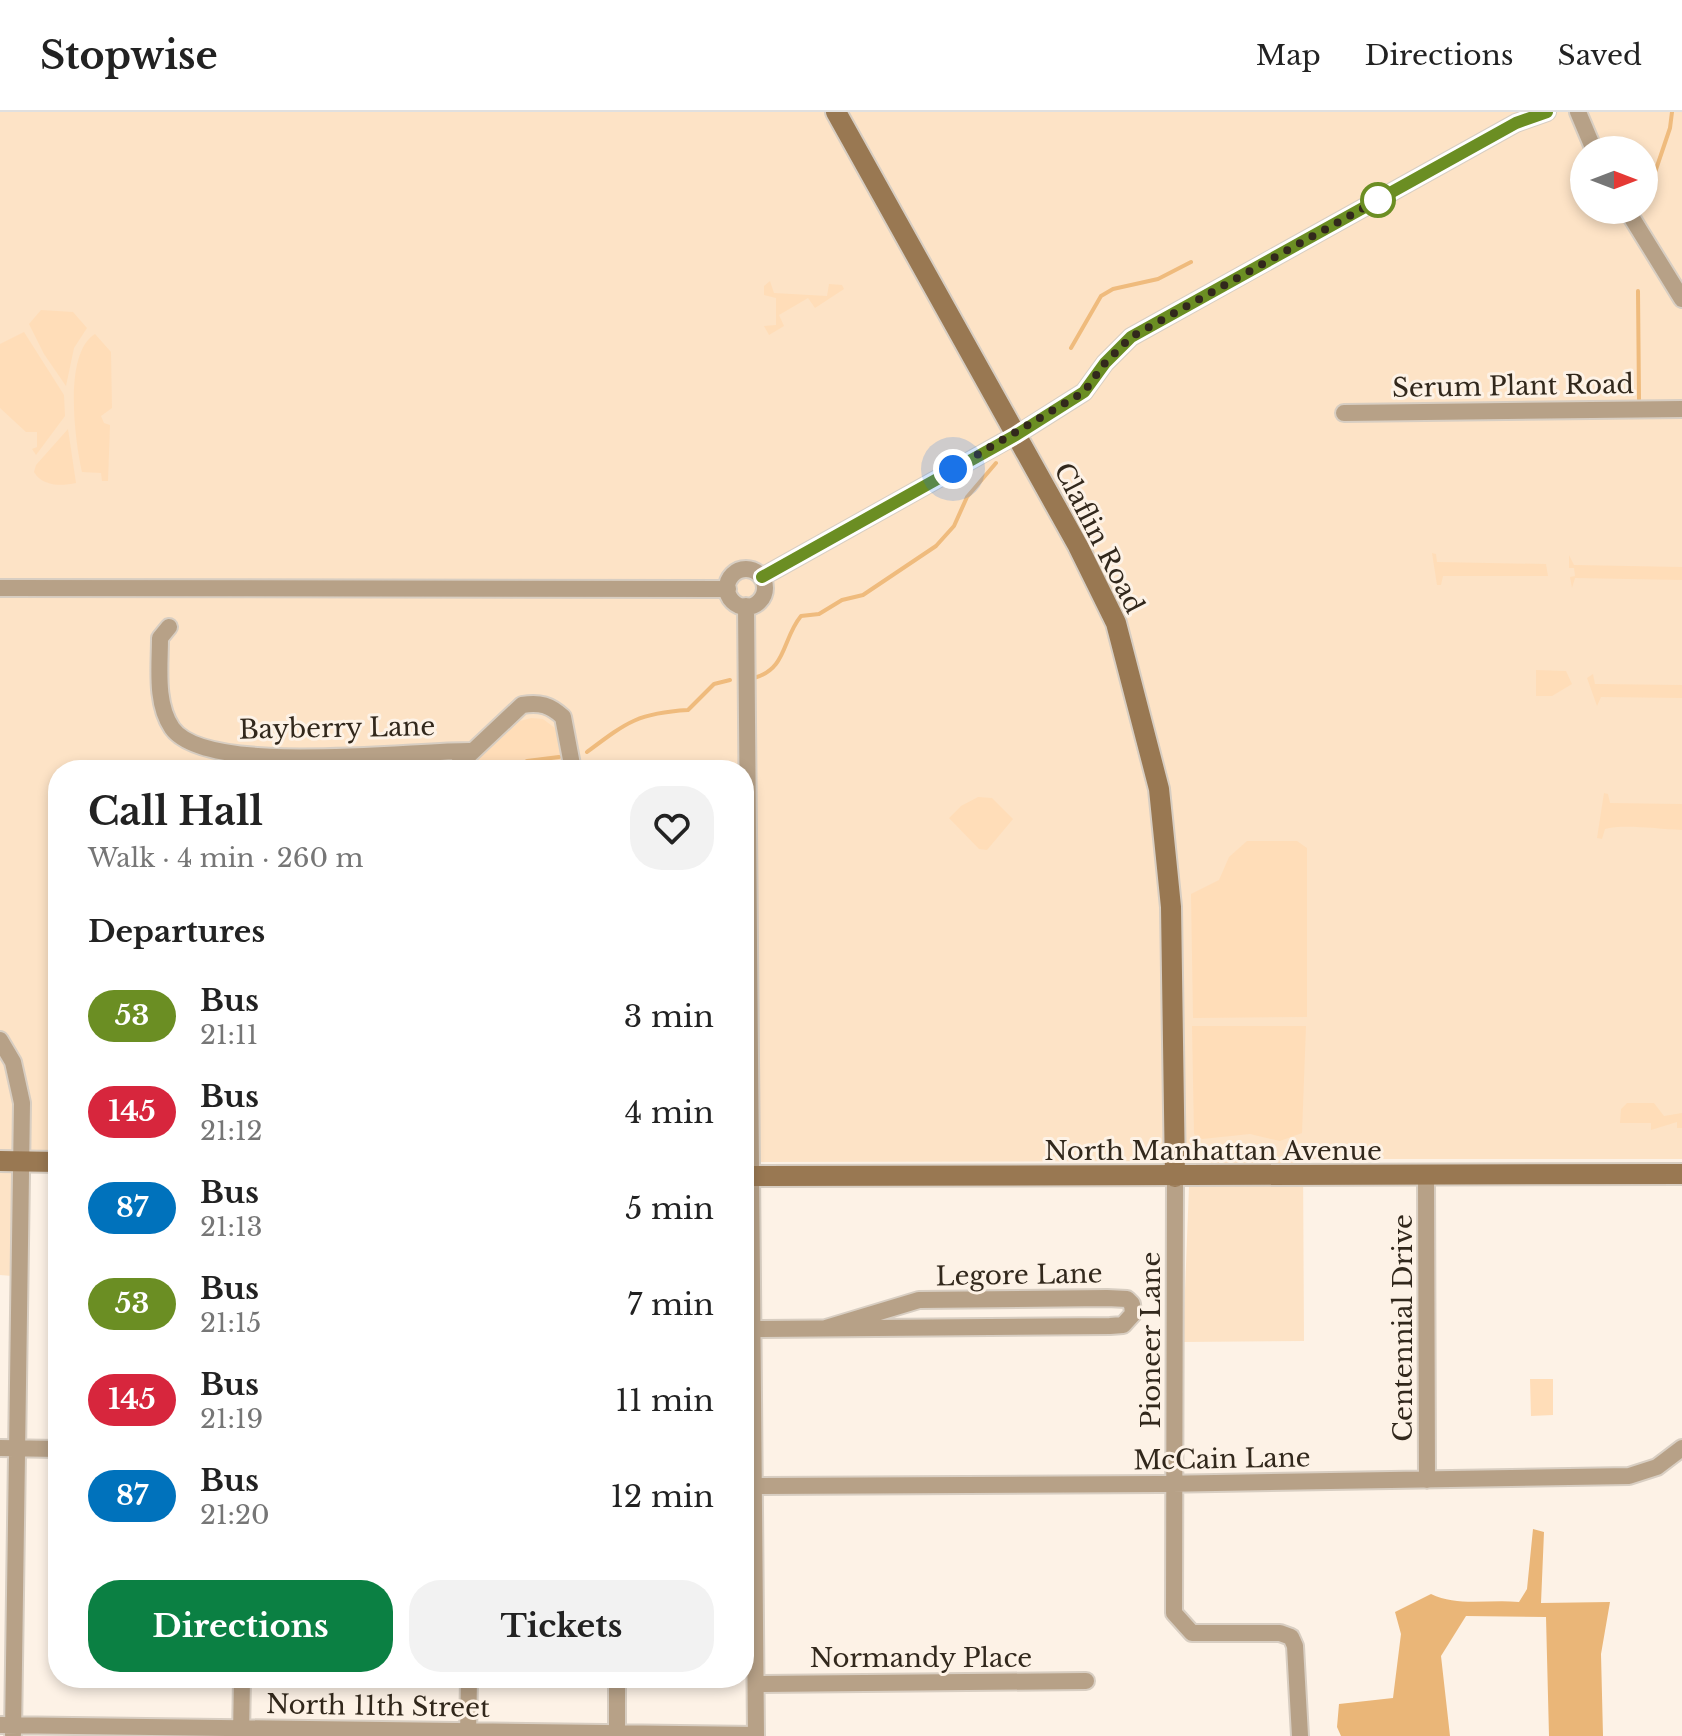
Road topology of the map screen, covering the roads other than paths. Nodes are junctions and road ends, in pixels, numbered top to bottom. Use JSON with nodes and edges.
{"nodes":[{"id":1,"x":836,"y":112,"type":"edge"},
{"id":2,"x":1547,"y":112,"type":"edge"},
{"id":3,"x":1578,"y":112,"type":"edge"},
{"id":4,"x":1588,"y":136,"type":"edge"},
{"id":5,"x":1636,"y":224,"type":"edge"},
{"id":6,"x":1682,"y":299,"type":"edge"},
{"id":7,"x":1682,"y":409,"type":"edge"},
{"id":8,"x":1344,"y":413,"type":"dead end"},
{"id":9,"x":1016,"y":435,"type":"junction"},
{"id":10,"x":762,"y":577,"type":"junction"},
{"id":11,"x":0,"y":588,"type":"edge"},
{"id":12,"x":728,"y":589,"type":"junction"},
{"id":13,"x":746,"y":606,"type":"junction"},
{"id":14,"x":169,"y":627,"type":"dead end"},
{"id":15,"x":472,"y":751,"type":"junction"},
{"id":16,"x":463,"y":760,"type":"edge"},
{"id":17,"x":571,"y":760,"type":"edge"},
{"id":18,"x":747,"y":760,"type":"edge"},
{"id":19,"x":0,"y":1040,"type":"edge"},
{"id":20,"x":0,"y":1161,"type":"edge"},
{"id":21,"x":21,"y":1161,"type":"junction"},
{"id":22,"x":48,"y":1162,"type":"edge"},
{"id":23,"x":1682,"y":1174,"type":"edge"},
{"id":24,"x":754,"y":1176,"type":"edge"},
{"id":25,"x":1426,"y":1176,"type":"junction"},
{"id":26,"x":1175,"y":1177,"type":"junction"},
{"id":27,"x":826,"y":1328,"type":"junction"},
{"id":28,"x":754,"y":1329,"type":"joint"},
{"id":29,"x":8,"y":1448,"type":"edge"},
{"id":30,"x":1682,"y":1448,"type":"edge"},
{"id":31,"x":48,"y":1449,"type":"edge"},
{"id":32,"x":1427,"y":1480,"type":"junction"},
{"id":33,"x":1174,"y":1484,"type":"junction"},
{"id":34,"x":755,"y":1486,"type":"junction"},
{"id":35,"x":1086,"y":1681,"type":"dead end"},
{"id":36,"x":756,"y":1684,"type":"junction"},
{"id":37,"x":242,"y":1688,"type":"edge"},
{"id":38,"x":469,"y":1688,"type":"edge"},
{"id":39,"x":617,"y":1688,"type":"edge"},
{"id":40,"x":9,"y":1729,"type":"edge"},
{"id":41,"x":242,"y":1732,"type":"edge"},
{"id":42,"x":617,"y":1733,"type":"junction"},
{"id":43,"x":468,"y":1734,"type":"edge"},
{"id":44,"x":756,"y":1736,"type":"edge"},
{"id":45,"x":1300,"y":1736,"type":"edge"}],
"edges":[{"from":1,"to":9,"type":"street","name":"Claflin Road"},
{"from":2,"to":9,"type":"street"},
{"from":3,"to":4,"type":"street"},
{"from":5,"to":6,"type":"street"},
{"from":7,"to":8,"type":"street","name":"Serum Plant Road"},
{"from":9,"to":10,"type":"street"},
{"from":9,"to":26,"type":"street","name":"Claflin Road"},
{"from":10,"to":12,"type":"street"},
{"from":10,"to":13,"type":"street"},
{"from":11,"to":12,"type":"street"},
{"from":12,"to":13,"type":"street"},
{"from":13,"to":18,"type":"street"},
{"from":14,"to":15,"type":"street","name":"Bayberry Lane"},
{"from":15,"to":16,"type":"street"},
{"from":15,"to":17,"type":"street"},
{"from":19,"to":21,"type":"street"},
{"from":20,"to":21,"type":"street"},
{"from":21,"to":22,"type":"street"},
{"from":21,"to":29,"type":"street"},
{"from":23,"to":25,"type":"street","name":"North Manhattan Avenue"},
{"from":24,"to":26,"type":"street","name":"North Manhattan Avenue"},
{"from":25,"to":26,"type":"street","name":"North Manhattan Avenue"},
{"from":25,"to":32,"type":"street","name":"Centennial Drive"},
{"from":26,"to":33,"type":"street","name":"Pioneer Lane"},
{"from":27,"to":27,"type":"street","name":"Legore Lane"},
{"from":27,"to":28,"type":"street","name":"Legore Lane"},
{"from":28,"to":34,"type":"street"},
{"from":29,"to":31,"type":"street"},
{"from":29,"to":40,"type":"street"},
{"from":30,"to":32,"type":"street","name":"McCain Lane"},
{"from":32,"to":33,"type":"street","name":"McCain Lane"},
{"from":33,"to":34,"type":"street","name":"McCain Lane"},
{"from":33,"to":45,"type":"street","name":"Pioneer Lane"},
{"from":34,"to":36,"type":"street"},
{"from":35,"to":36,"type":"street","name":"Normandy Place"},
{"from":36,"to":44,"type":"street"},
{"from":37,"to":41,"type":"street"},
{"from":38,"to":43,"type":"street"},
{"from":39,"to":42,"type":"street"},
{"from":40,"to":41,"type":"street","name":"North 11th Street"},
{"from":41,"to":43,"type":"street","name":"North 11th Street"},
{"from":42,"to":43,"type":"street","name":"North 11th Street"},
{"from":42,"to":44,"type":"street","name":"North 11th Street"}]}
